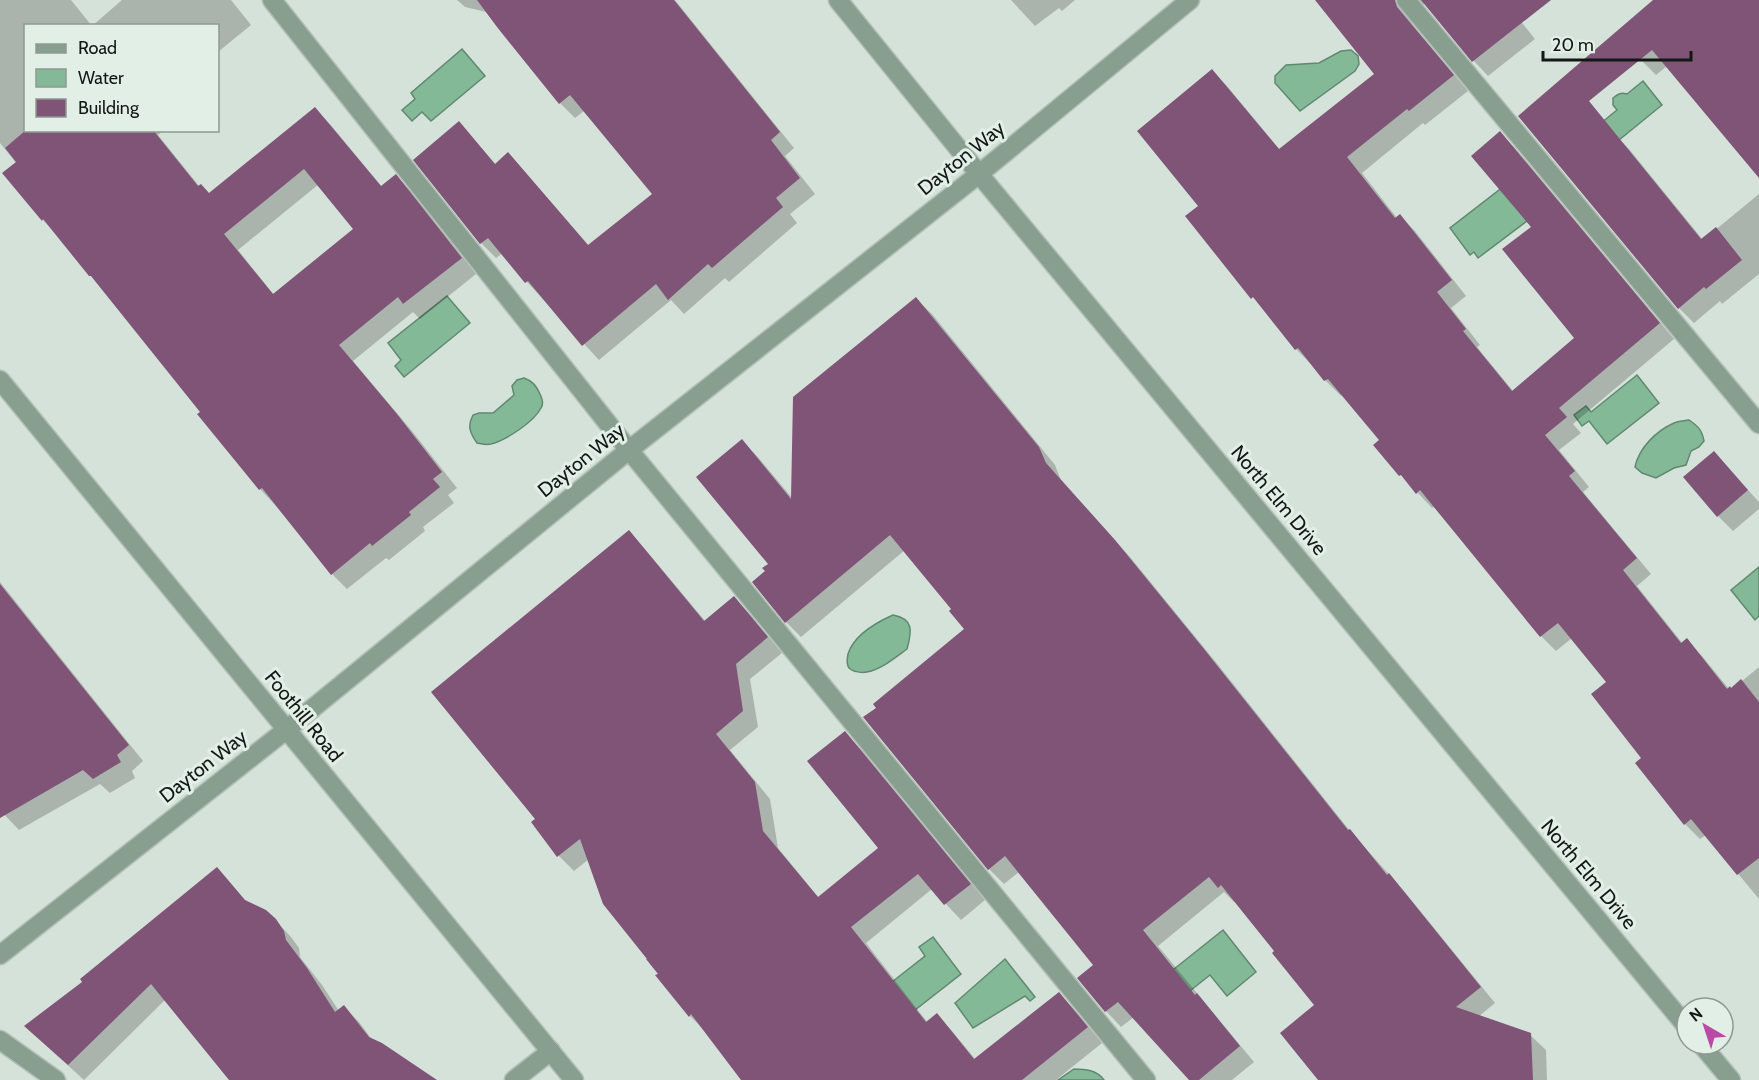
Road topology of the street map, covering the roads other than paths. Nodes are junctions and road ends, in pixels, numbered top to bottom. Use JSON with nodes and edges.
{"nodes":[{"id":1,"x":272,"y":0,"type":"edge"},
{"id":2,"x":838,"y":0,"type":"edge"},
{"id":3,"x":1190,"y":0,"type":"edge"},
{"id":4,"x":1406,"y":0,"type":"edge"},
{"id":5,"x":979,"y":174,"type":"junction"},
{"id":6,"x":0,"y":380,"type":"edge"},
{"id":7,"x":1759,"y":424,"type":"edge"},
{"id":8,"x":628,"y":450,"type":"junction"},
{"id":9,"x":286,"y":730,"type":"junction"},
{"id":10,"x":0,"y":955,"type":"edge"},
{"id":11,"x":1675,"y":1013,"type":"edge"},
{"id":12,"x":0,"y":1040,"type":"edge"},
{"id":13,"x":551,"y":1051,"type":"junction"},
{"id":14,"x":1711,"y":1056,"type":"edge"},
{"id":15,"x":56,"y":1080,"type":"edge"},
{"id":16,"x":514,"y":1080,"type":"edge"},
{"id":17,"x":574,"y":1080,"type":"edge"},
{"id":18,"x":1146,"y":1080,"type":"edge"},
{"id":19,"x":1731,"y":1080,"type":"edge"}],
"edges":[{"from":1,"to":8,"type":"street"},
{"from":2,"to":5,"type":"street","name":"North Elm Drive"},
{"from":3,"to":5,"type":"street","name":"Dayton Way"},
{"from":4,"to":7,"type":"street"},
{"from":5,"to":8,"type":"street","name":"Dayton Way"},
{"from":5,"to":11,"type":"street","name":"North Elm Drive"},
{"from":6,"to":9,"type":"street","name":"Foothill Road"},
{"from":8,"to":9,"type":"street","name":"Dayton Way"},
{"from":8,"to":18,"type":"street"},
{"from":9,"to":10,"type":"street","name":"Dayton Way"},
{"from":9,"to":13,"type":"street","name":"Foothill Road"},
{"from":12,"to":15,"type":"street"},
{"from":13,"to":16,"type":"street"},
{"from":13,"to":17,"type":"street","name":"Foothill Road"},
{"from":14,"to":19,"type":"street"}]}
